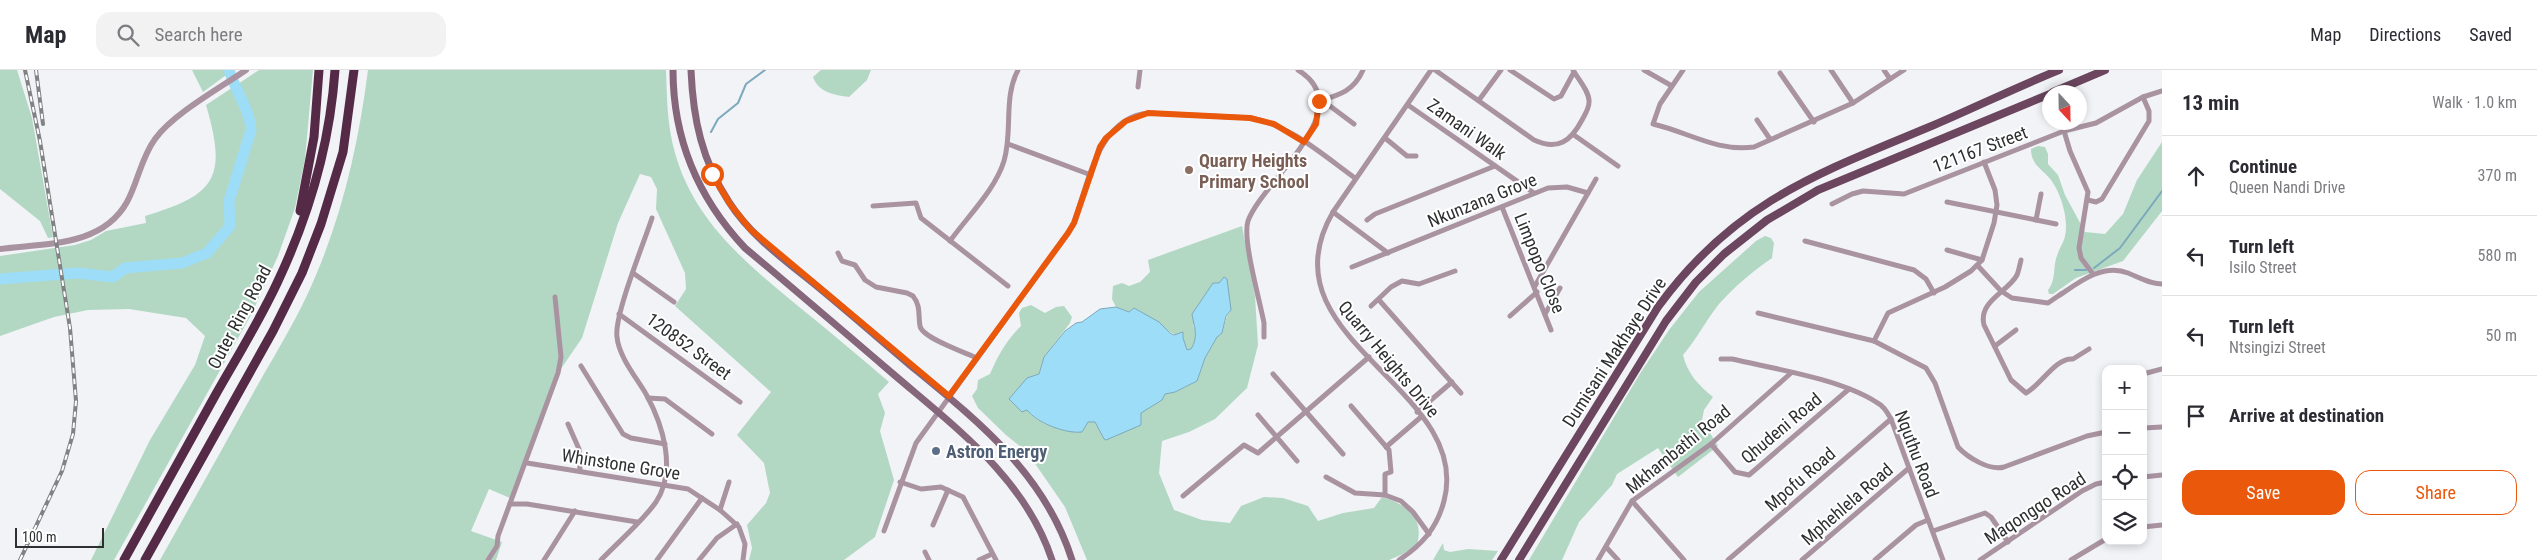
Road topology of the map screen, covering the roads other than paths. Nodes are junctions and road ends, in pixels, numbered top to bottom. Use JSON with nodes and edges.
{"nodes":[{"id":1,"x":246,"y":70,"type":"edge"},
{"id":2,"x":319,"y":70,"type":"edge"},
{"id":3,"x":335,"y":70,"type":"edge"},
{"id":4,"x":354,"y":70,"type":"edge"},
{"id":5,"x":359,"y":70,"type":"edge"},
{"id":6,"x":673,"y":70,"type":"edge"},
{"id":7,"x":691,"y":70,"type":"edge"},
{"id":8,"x":1018,"y":70,"type":"edge"},
{"id":9,"x":1140,"y":70,"type":"edge"},
{"id":10,"x":1298,"y":70,"type":"edge"},
{"id":11,"x":1362,"y":70,"type":"edge"},
{"id":12,"x":1433,"y":70,"type":"edge"},
{"id":13,"x":1501,"y":70,"type":"edge"},
{"id":14,"x":1510,"y":70,"type":"edge"},
{"id":15,"x":1644,"y":70,"type":"edge"},
{"id":16,"x":1683,"y":70,"type":"edge"},
{"id":17,"x":1831,"y":70,"type":"edge"},
{"id":18,"x":1884,"y":70,"type":"edge"},
{"id":19,"x":1904,"y":70,"type":"edge"},
{"id":20,"x":2059,"y":70,"type":"edge"},
{"id":21,"x":2104,"y":70,"type":"edge"},
{"id":22,"x":1574,"y":71,"type":"edge"},
{"id":23,"x":1780,"y":73,"type":"dead end"},
{"id":24,"x":1890,"y":79,"type":"junction"},
{"id":25,"x":2069,"y":85,"type":"edge"},
{"id":26,"x":1672,"y":86,"type":"junction"},
{"id":27,"x":1138,"y":87,"type":"dead end"},
{"id":28,"x":2162,"y":91,"type":"edge"},
{"id":29,"x":2042,"y":97,"type":"edge"},
{"id":30,"x":2143,"y":98,"type":"junction"},
{"id":31,"x":1479,"y":100,"type":"junction"},
{"id":32,"x":1320,"y":101,"type":"junction"},
{"id":33,"x":1853,"y":103,"type":"junction"},
{"id":34,"x":1408,"y":105,"type":"junction"},
{"id":35,"x":1758,"y":120,"type":"dead end"},
{"id":36,"x":1814,"y":122,"type":"junction"},
{"id":37,"x":1354,"y":124,"type":"dead end"},
{"id":38,"x":2064,"y":131,"type":"junction"},
{"id":39,"x":1574,"y":135,"type":"junction"},
{"id":40,"x":1384,"y":138,"type":"junction"},
{"id":41,"x":1770,"y":139,"type":"junction"},
{"id":42,"x":1304,"y":142,"type":"junction"},
{"id":43,"x":1008,"y":144,"type":"junction"},
{"id":44,"x":342,"y":152,"type":"junction"},
{"id":45,"x":1416,"y":156,"type":"dead end"},
{"id":46,"x":1984,"y":162,"type":"junction"},
{"id":47,"x":1495,"y":166,"type":"junction"},
{"id":48,"x":1618,"y":166,"type":"dead end"},
{"id":49,"x":1091,"y":175,"type":"junction"},
{"id":50,"x":1355,"y":178,"type":"junction"},
{"id":51,"x":1596,"y":179,"type":"dead end"},
{"id":52,"x":1534,"y":193,"type":"junction"},
{"id":53,"x":1588,"y":193,"type":"junction"},
{"id":54,"x":2041,"y":194,"type":"dead end"},
{"id":55,"x":2088,"y":200,"type":"junction"},
{"id":56,"x":1947,"y":202,"type":"dead end"},
{"id":57,"x":1832,"y":204,"type":"dead end"},
{"id":58,"x":873,"y":206,"type":"dead end"},
{"id":59,"x":1502,"y":206,"type":"junction"},
{"id":60,"x":1332,"y":212,"type":"junction"},
{"id":61,"x":1997,"y":212,"type":"junction"},
{"id":62,"x":652,"y":218,"type":"dead end"},
{"id":63,"x":1367,"y":220,"type":"dead end"},
{"id":64,"x":2036,"y":220,"type":"junction"},
{"id":65,"x":2056,"y":224,"type":"dead end"},
{"id":66,"x":950,"y":240,"type":"junction"},
{"id":67,"x":1805,"y":241,"type":"dead end"},
{"id":68,"x":294,"y":244,"type":"junction"},
{"id":69,"x":0,"y":248,"type":"edge"},
{"id":70,"x":1947,"y":250,"type":"dead end"},
{"id":71,"x":838,"y":253,"type":"dead end"},
{"id":72,"x":1388,"y":253,"type":"junction"},
{"id":73,"x":1982,"y":260,"type":"junction"},
{"id":74,"x":2021,"y":260,"type":"dead end"},
{"id":75,"x":1978,"y":266,"type":"junction"},
{"id":76,"x":1352,"y":267,"type":"dead end"},
{"id":77,"x":1455,"y":271,"type":"dead end"},
{"id":78,"x":633,"y":273,"type":"junction"},
{"id":79,"x":2093,"y":274,"type":"junction"},
{"id":80,"x":2162,"y":284,"type":"edge"},
{"id":81,"x":1008,"y":286,"type":"dead end"},
{"id":82,"x":1534,"y":286,"type":"junction"},
{"id":83,"x":1560,"y":288,"type":"dead end"},
{"id":84,"x":2068,"y":289,"type":"junction"},
{"id":85,"x":2001,"y":291,"type":"junction"},
{"id":86,"x":1537,"y":292,"type":"junction"},
{"id":87,"x":1934,"y":293,"type":"junction"},
{"id":88,"x":2060,"y":295,"type":"dead end"},
{"id":89,"x":555,"y":297,"type":"dead end"},
{"id":90,"x":1379,"y":300,"type":"junction"},
{"id":91,"x":674,"y":302,"type":"dead end"},
{"id":92,"x":1370,"y":306,"type":"dead end"},
{"id":93,"x":1758,"y":313,"type":"dead end"},
{"id":94,"x":619,"y":314,"type":"junction"},
{"id":95,"x":1545,"y":314,"type":"junction"},
{"id":96,"x":1510,"y":316,"type":"dead end"},
{"id":97,"x":1551,"y":330,"type":"dead end"},
{"id":98,"x":2016,"y":330,"type":"dead end"},
{"id":99,"x":1264,"y":338,"type":"dead end"},
{"id":100,"x":1874,"y":341,"type":"junction"},
{"id":101,"x":1995,"y":346,"type":"junction"},
{"id":102,"x":2090,"y":349,"type":"dead end"},
{"id":103,"x":1369,"y":357,"type":"junction"},
{"id":104,"x":976,"y":358,"type":"junction"},
{"id":105,"x":1721,"y":359,"type":"dead end"},
{"id":106,"x":581,"y":366,"type":"dead end"},
{"id":107,"x":2162,"y":369,"type":"edge"},
{"id":108,"x":1791,"y":373,"type":"junction"},
{"id":109,"x":2147,"y":373,"type":"edge"},
{"id":110,"x":1273,"y":374,"type":"dead end"},
{"id":111,"x":1452,"y":382,"type":"junction"},
{"id":112,"x":1849,"y":389,"type":"junction"},
{"id":113,"x":1461,"y":393,"type":"dead end"},
{"id":114,"x":949,"y":396,"type":"junction"},
{"id":115,"x":648,"y":398,"type":"junction"},
{"id":116,"x":740,"y":402,"type":"dead end"},
{"id":117,"x":1351,"y":406,"type":"dead end"},
{"id":118,"x":937,"y":410,"type":"junction"},
{"id":119,"x":1306,"y":412,"type":"junction"},
{"id":120,"x":1419,"y":414,"type":"junction"},
{"id":121,"x":1258,"y":415,"type":"dead end"},
{"id":122,"x":1891,"y":419,"type":"junction"},
{"id":123,"x":568,"y":424,"type":"dead end"},
{"id":124,"x":2162,"y":427,"type":"edge"},
{"id":125,"x":2147,"y":428,"type":"edge"},
{"id":126,"x":2102,"y":433,"type":"edge"},
{"id":127,"x":712,"y":434,"type":"dead end"},
{"id":128,"x":1276,"y":437,"type":"junction"},
{"id":129,"x":665,"y":444,"type":"junction"},
{"id":130,"x":1711,"y":444,"type":"junction"},
{"id":131,"x":1386,"y":446,"type":"junction"},
{"id":132,"x":1343,"y":454,"type":"dead end"},
{"id":133,"x":1297,"y":461,"type":"dead end"},
{"id":134,"x":526,"y":463,"type":"junction"},
{"id":135,"x":1909,"y":468,"type":"junction"},
{"id":136,"x":580,"y":471,"type":"junction"},
{"id":137,"x":2162,"y":475,"type":"edge"},
{"id":138,"x":1326,"y":476,"type":"dead end"},
{"id":139,"x":2147,"y":477,"type":"edge"},
{"id":140,"x":729,"y":482,"type":"dead end"},
{"id":141,"x":900,"y":482,"type":"junction"},
{"id":142,"x":2102,"y":483,"type":"edge"},
{"id":143,"x":664,"y":484,"type":"junction"},
{"id":144,"x":948,"y":490,"type":"junction"},
{"id":145,"x":1385,"y":495,"type":"junction"},
{"id":146,"x":1183,"y":496,"type":"dead end"},
{"id":147,"x":702,"y":498,"type":"junction"},
{"id":148,"x":1632,"y":501,"type":"junction"},
{"id":149,"x":510,"y":504,"type":"junction"},
{"id":150,"x":720,"y":510,"type":"junction"},
{"id":151,"x":575,"y":511,"type":"junction"},
{"id":152,"x":1928,"y":520,"type":"junction"},
{"id":153,"x":637,"y":522,"type":"junction"},
{"id":154,"x":737,"y":524,"type":"junction"},
{"id":155,"x":933,"y":525,"type":"dead end"},
{"id":156,"x":2162,"y":525,"type":"edge"},
{"id":157,"x":2147,"y":527,"type":"edge"},
{"id":158,"x":884,"y":531,"type":"dead end"},
{"id":159,"x":1933,"y":531,"type":"junction"},
{"id":160,"x":1429,"y":534,"type":"junction"},
{"id":161,"x":2102,"y":541,"type":"edge"},
{"id":162,"x":2008,"y":542,"type":"junction"},
{"id":163,"x":1606,"y":547,"type":"junction"},
{"id":164,"x":925,"y":552,"type":"dead end"},
{"id":165,"x":992,"y":554,"type":"junction"},
{"id":166,"x":124,"y":560,"type":"edge"},
{"id":167,"x":145,"y":560,"type":"edge"},
{"id":168,"x":488,"y":560,"type":"edge"},
{"id":169,"x":544,"y":560,"type":"edge"},
{"id":170,"x":601,"y":560,"type":"edge"},
{"id":171,"x":657,"y":560,"type":"edge"},
{"id":172,"x":699,"y":560,"type":"edge"},
{"id":173,"x":743,"y":560,"type":"edge"},
{"id":174,"x":929,"y":560,"type":"edge"},
{"id":175,"x":979,"y":560,"type":"edge"},
{"id":176,"x":996,"y":560,"type":"edge"},
{"id":177,"x":1052,"y":560,"type":"edge"},
{"id":178,"x":1072,"y":560,"type":"edge"},
{"id":179,"x":1399,"y":560,"type":"edge"},
{"id":180,"x":1501,"y":560,"type":"edge"},
{"id":181,"x":1519,"y":560,"type":"edge"},
{"id":182,"x":1598,"y":560,"type":"edge"},
{"id":183,"x":1618,"y":560,"type":"edge"},
{"id":184,"x":1684,"y":560,"type":"edge"},
{"id":185,"x":1728,"y":560,"type":"edge"},
{"id":186,"x":1802,"y":560,"type":"edge"},
{"id":187,"x":1875,"y":560,"type":"edge"},
{"id":188,"x":1943,"y":560,"type":"edge"},
{"id":189,"x":1980,"y":560,"type":"edge"},
{"id":190,"x":2071,"y":560,"type":"edge"}],
"edges":[{"from":1,"to":69,"type":"street"},
{"from":2,"to":68,"type":"highway"},
{"from":3,"to":68,"type":"highway","name":"Outer Ring Road"},
{"from":4,"to":44,"type":"highway","name":"Outer Ring Road"},
{"from":5,"to":44,"type":"highway"},
{"from":6,"to":118,"type":"main road"},
{"from":7,"to":114,"type":"main road"},
{"from":8,"to":43,"type":"street"},
{"from":9,"to":27,"type":"street"},
{"from":10,"to":32,"type":"street"},
{"from":11,"to":32,"type":"street"},
{"from":12,"to":31,"type":"street"},
{"from":12,"to":34,"type":"street","name":"Quarry Heights Drive"},
{"from":13,"to":31,"type":"street"},
{"from":14,"to":22,"type":"street"},
{"from":15,"to":26,"type":"street"},
{"from":16,"to":26,"type":"street"},
{"from":17,"to":33,"type":"street"},
{"from":18,"to":24,"type":"street"},
{"from":19,"to":24,"type":"street"},
{"from":20,"to":180,"type":"main road","name":"Dumisani Makhaye Drive"},
{"from":21,"to":25,"type":"main road"},
{"from":22,"to":39,"type":"street"},
{"from":23,"to":36,"type":"street"},
{"from":24,"to":33,"type":"street"},
{"from":26,"to":41,"type":"street"},
{"from":28,"to":30,"type":"street","name":"121167 Street"},
{"from":29,"to":181,"type":"main road","name":"Dumisani Makhaye Drive"},
{"from":30,"to":38,"type":"street","name":"121167 Street"},
{"from":30,"to":55,"type":"street"},
{"from":31,"to":39,"type":"street"},
{"from":32,"to":37,"type":"street"},
{"from":32,"to":42,"type":"street"},
{"from":33,"to":36,"type":"street"},
{"from":34,"to":40,"type":"street","name":"Quarry Heights Drive"},
{"from":34,"to":47,"type":"street","name":"Zamani Walk"},
{"from":35,"to":41,"type":"street"},
{"from":36,"to":41,"type":"street"},
{"from":38,"to":46,"type":"street","name":"121167 Street"},
{"from":38,"to":55,"type":"street"},
{"from":39,"to":48,"type":"street"},
{"from":40,"to":45,"type":"street"},
{"from":40,"to":50,"type":"street","name":"Quarry Heights Drive"},
{"from":42,"to":49,"type":"street"},
{"from":42,"to":50,"type":"street"},
{"from":42,"to":99,"type":"street"},
{"from":43,"to":49,"type":"street"},
{"from":43,"to":66,"type":"street"},
{"from":44,"to":167,"type":"highway","name":"Outer Ring Road"},
{"from":46,"to":57,"type":"street","name":"121167 Street"},
{"from":46,"to":61,"type":"street"},
{"from":47,"to":52,"type":"street","name":"Zamani Walk"},
{"from":47,"to":63,"type":"street"},
{"from":49,"to":104,"type":"street"},
{"from":50,"to":60,"type":"street","name":"Quarry Heights Drive"},
{"from":51,"to":53,"type":"street"},
{"from":52,"to":53,"type":"street","name":"Nkunzana Grove"},
{"from":52,"to":59,"type":"street","name":"Nkunzana Grove"},
{"from":53,"to":82,"type":"street"},
{"from":54,"to":64,"type":"street"},
{"from":55,"to":79,"type":"street"},
{"from":56,"to":61,"type":"street"},
{"from":58,"to":66,"type":"street"},
{"from":59,"to":72,"type":"street","name":"Nkunzana Grove"},
{"from":59,"to":82,"type":"street","name":"Limpopo Close"},
{"from":60,"to":72,"type":"street"},
{"from":60,"to":103,"type":"street","name":"Quarry Heights Drive"},
{"from":61,"to":64,"type":"street"},
{"from":61,"to":73,"type":"street"},
{"from":62,"to":78,"type":"street"},
{"from":64,"to":65,"type":"street"},
{"from":66,"to":81,"type":"street"},
{"from":67,"to":87,"type":"street"},
{"from":68,"to":166,"type":"highway","name":"Outer Ring Road"},
{"from":70,"to":73,"type":"street"},
{"from":71,"to":104,"type":"street"},
{"from":72,"to":76,"type":"street","name":"Nkunzana Grove"},
{"from":73,"to":75,"type":"street"},
{"from":74,"to":85,"type":"street"},
{"from":75,"to":85,"type":"street"},
{"from":75,"to":87,"type":"street"},
{"from":77,"to":90,"type":"street"},
{"from":78,"to":91,"type":"street"},
{"from":78,"to":94,"type":"street"},
{"from":79,"to":80,"type":"street"},
{"from":79,"to":84,"type":"street"},
{"from":82,"to":86,"type":"street","name":"Limpopo Close"},
{"from":83,"to":95,"type":"street"},
{"from":84,"to":85,"type":"street"},
{"from":84,"to":88,"type":"street"},
{"from":85,"to":101,"type":"street"},
{"from":86,"to":95,"type":"street","name":"Limpopo Close"},
{"from":86,"to":96,"type":"street"},
{"from":87,"to":100,"type":"street"},
{"from":89,"to":134,"type":"street"},
{"from":90,"to":92,"type":"street"},
{"from":90,"to":111,"type":"street"},
{"from":93,"to":100,"type":"street"},
{"from":94,"to":115,"type":"street"},
{"from":94,"to":116,"type":"street","name":"120852 Street"},
{"from":95,"to":97,"type":"street","name":"Limpopo Close"},
{"from":98,"to":101,"type":"street"},
{"from":100,"to":126,"type":"street"},
{"from":101,"to":102,"type":"street"},
{"from":103,"to":119,"type":"street"},
{"from":103,"to":120,"type":"street","name":"Quarry Heights Drive"},
{"from":104,"to":114,"type":"street"},
{"from":105,"to":108,"type":"street","name":"Nquthu Road"},
{"from":106,"to":129,"type":"street"},
{"from":107,"to":109,"type":"street"},
{"from":108,"to":112,"type":"street","name":"Nquthu Road"},
{"from":108,"to":130,"type":"street","name":"Mkhambathi Road"},
{"from":110,"to":119,"type":"street"},
{"from":111,"to":113,"type":"street"},
{"from":111,"to":120,"type":"street"},
{"from":112,"to":122,"type":"street","name":"Nquthu Road"},
{"from":112,"to":130,"type":"street","name":"Qhudeni Road"},
{"from":114,"to":118,"type":"street"},
{"from":114,"to":178,"type":"main road"},
{"from":115,"to":127,"type":"street"},
{"from":115,"to":129,"type":"street"},
{"from":117,"to":131,"type":"street"},
{"from":118,"to":141,"type":"street"},
{"from":118,"to":177,"type":"main road"},
{"from":119,"to":128,"type":"street"},
{"from":119,"to":132,"type":"street"},
{"from":120,"to":131,"type":"street"},
{"from":120,"to":160,"type":"street","name":"Quarry Heights Drive"},
{"from":121,"to":128,"type":"street"},
{"from":122,"to":135,"type":"street","name":"Nquthu Road"},
{"from":122,"to":185,"type":"street","name":"Mpofu Road"},
{"from":123,"to":136,"type":"street"},
{"from":124,"to":125,"type":"street"},
{"from":128,"to":133,"type":"street"},
{"from":128,"to":146,"type":"street"},
{"from":129,"to":143,"type":"street"},
{"from":130,"to":148,"type":"street","name":"Mkhambathi Road"},
{"from":131,"to":145,"type":"street"},
{"from":134,"to":136,"type":"street","name":"Whinstone Grove"},
{"from":134,"to":149,"type":"street"},
{"from":135,"to":152,"type":"street","name":"Nquthu Road"},
{"from":135,"to":186,"type":"street","name":"Mphehlela Road"},
{"from":136,"to":143,"type":"street","name":"Whinstone Grove"},
{"from":137,"to":139,"type":"street"},
{"from":138,"to":145,"type":"street"},
{"from":140,"to":150,"type":"street"},
{"from":141,"to":144,"type":"street"},
{"from":141,"to":158,"type":"street"},
{"from":142,"to":162,"type":"street","name":"Maqongqo Road"},
{"from":143,"to":147,"type":"street","name":"Whinstone Grove"},
{"from":143,"to":153,"type":"street"},
{"from":144,"to":155,"type":"street"},
{"from":144,"to":165,"type":"street"},
{"from":145,"to":160,"type":"street"},
{"from":147,"to":150,"type":"street","name":"Whinstone Grove"},
{"from":147,"to":171,"type":"street"},
{"from":148,"to":163,"type":"street","name":"Mkhambathi Road"},
{"from":148,"to":184,"type":"street"},
{"from":149,"to":151,"type":"street"},
{"from":149,"to":168,"type":"street"},
{"from":150,"to":154,"type":"street","name":"Whinstone Grove"},
{"from":151,"to":153,"type":"street"},
{"from":151,"to":169,"type":"street"},
{"from":152,"to":159,"type":"street","name":"Nquthu Road"},
{"from":152,"to":187,"type":"street"},
{"from":153,"to":170,"type":"street"},
{"from":154,"to":172,"type":"street"},
{"from":154,"to":173,"type":"street"},
{"from":156,"to":157,"type":"street"},
{"from":159,"to":162,"type":"street"},
{"from":159,"to":188,"type":"street","name":"Nquthu Road"},
{"from":160,"to":179,"type":"street","name":"Quarry Heights Drive"},
{"from":161,"to":190,"type":"street"},
{"from":162,"to":189,"type":"street","name":"Maqongqo Road"},
{"from":163,"to":182,"type":"street","name":"Mkhambathi Road"},
{"from":163,"to":183,"type":"street"},
{"from":164,"to":174,"type":"street"},
{"from":165,"to":175,"type":"street"},
{"from":165,"to":176,"type":"street"}]}
